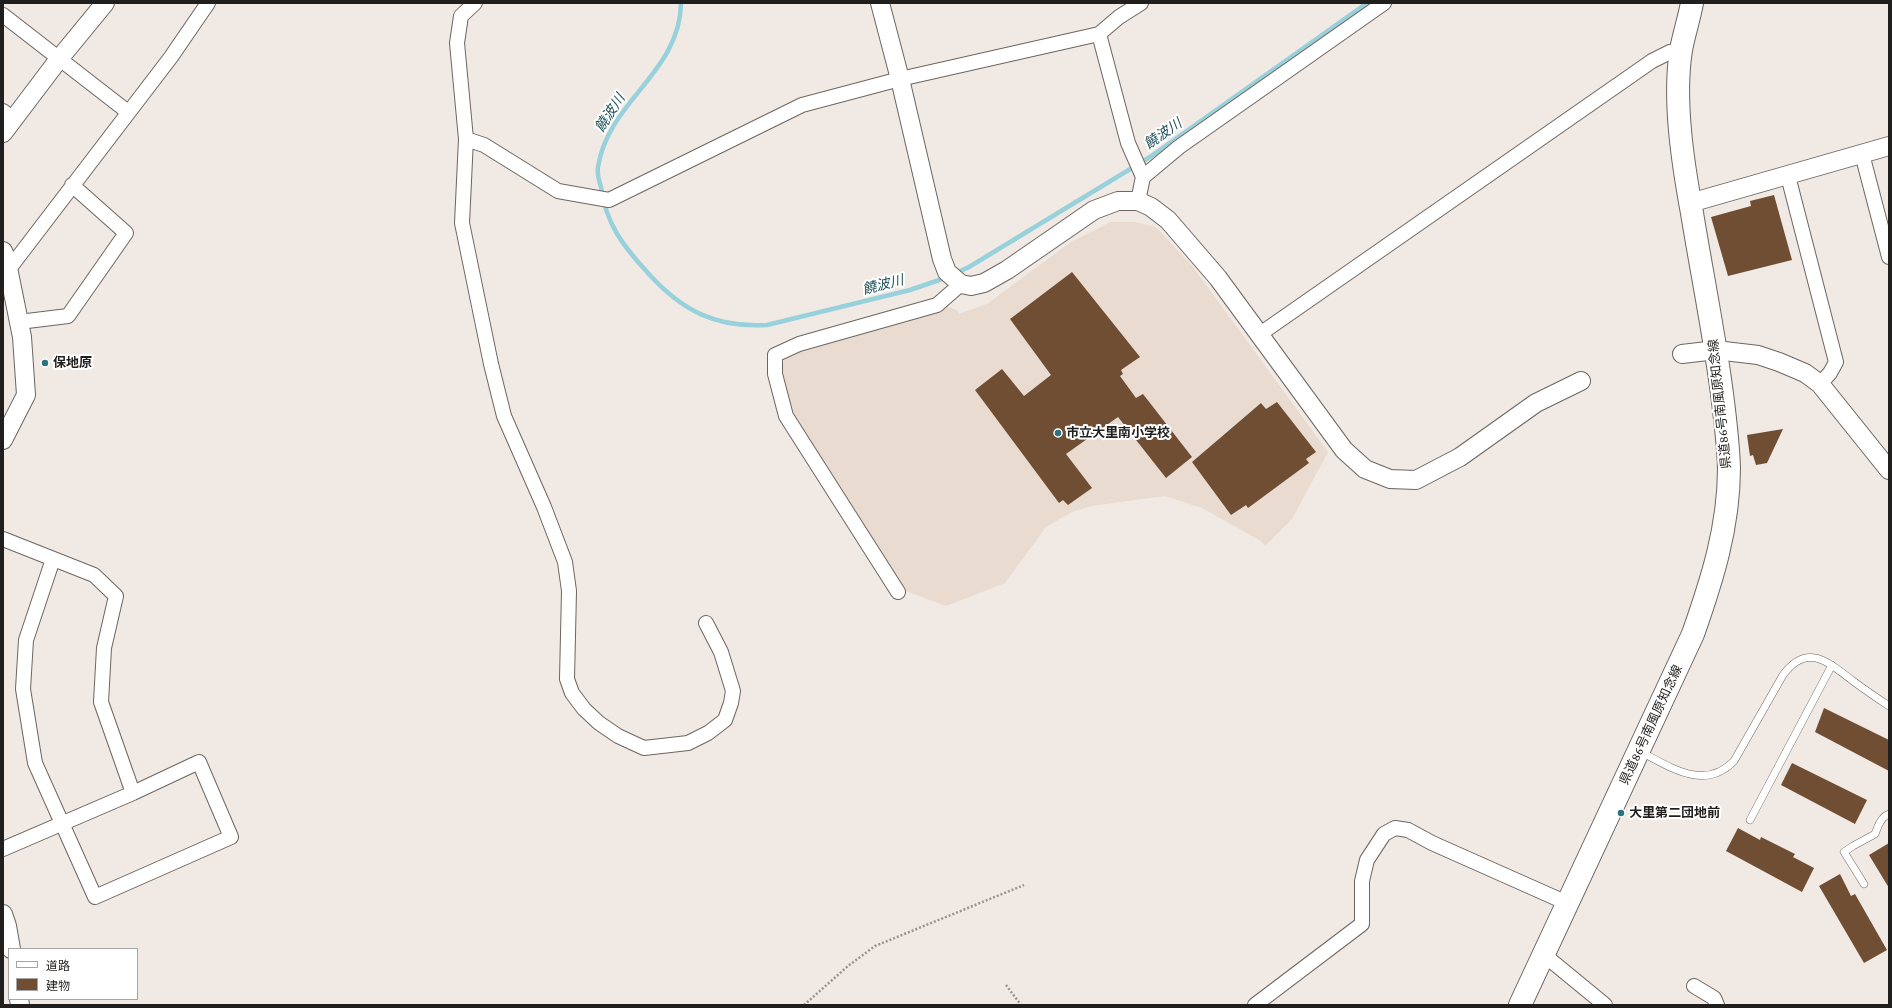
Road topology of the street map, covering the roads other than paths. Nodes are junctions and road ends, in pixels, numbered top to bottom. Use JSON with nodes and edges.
{"nodes":[{"id":1,"x":105,"y":3,"type":"edge"},
{"id":2,"x":208,"y":3,"type":"edge"},
{"id":3,"x":475,"y":3,"type":"edge"},
{"id":4,"x":880,"y":3,"type":"edge"},
{"id":5,"x":1141,"y":3,"type":"edge"},
{"id":6,"x":1384,"y":3,"type":"edge"},
{"id":7,"x":1692,"y":3,"type":"edge"},
{"id":8,"x":3,"y":15,"type":"edge"},
{"id":9,"x":1099,"y":34,"type":"junction"},
{"id":10,"x":1681,"y":51,"type":"junction"},
{"id":11,"x":59,"y":59,"type":"junction"},
{"id":12,"x":900,"y":79,"type":"junction"},
{"id":13,"x":128,"y":112,"type":"junction"},
{"id":14,"x":6,"y":121,"type":"edge"},
{"id":15,"x":466,"y":139,"type":"junction"},
{"id":16,"x":1889,"y":146,"type":"edge"},
{"id":17,"x":1862,"y":154,"type":"junction"},
{"id":18,"x":1141,"y":172,"type":"junction"},
{"id":19,"x":1788,"y":176,"type":"junction"},
{"id":20,"x":72,"y":185,"type":"junction"},
{"id":21,"x":1138,"y":201,"type":"junction"},
{"id":22,"x":1690,"y":204,"type":"junction"},
{"id":23,"x":3,"y":251,"type":"edge"},
{"id":24,"x":1889,"y":258,"type":"edge"},
{"id":25,"x":8,"y":269,"type":"junction"},
{"id":26,"x":961,"y":284,"type":"junction"},
{"id":27,"x":19,"y":322,"type":"junction"},
{"id":28,"x":1260,"y":334,"type":"junction"},
{"id":29,"x":1716,"y":350,"type":"junction"},
{"id":30,"x":1682,"y":354,"type":"dead end"},
{"id":31,"x":1581,"y":381,"type":"dead end"},
{"id":32,"x":1820,"y":384,"type":"junction"},
{"id":33,"x":3,"y":440,"type":"edge"},
{"id":34,"x":1889,"y":470,"type":"edge"},
{"id":35,"x":3,"y":539,"type":"edge"},
{"id":36,"x":53,"y":559,"type":"junction"},
{"id":37,"x":898,"y":592,"type":"dead end"},
{"id":38,"x":706,"y":623,"type":"dead end"},
{"id":39,"x":1832,"y":665,"type":"junction"},
{"id":40,"x":1889,"y":706,"type":"edge"},
{"id":41,"x":1639,"y":751,"type":"junction"},
{"id":42,"x":133,"y":793,"type":"junction"},
{"id":43,"x":1889,"y":814,"type":"edge"},
{"id":44,"x":1750,"y":820,"type":"dead end"},
{"id":45,"x":62,"y":824,"type":"junction"},
{"id":46,"x":3,"y":849,"type":"edge"},
{"id":47,"x":1864,"y":884,"type":"dead end"},
{"id":48,"x":1567,"y":904,"type":"junction"},
{"id":49,"x":3,"y":914,"type":"edge"},
{"id":50,"x":11,"y":948,"type":"edge"},
{"id":51,"x":1544,"y":954,"type":"junction"},
{"id":52,"x":1694,"y":986,"type":"dead end"},
{"id":53,"x":1255,"y":1005,"type":"edge"},
{"id":54,"x":1520,"y":1005,"type":"edge"},
{"id":55,"x":1605,"y":1005,"type":"edge"},
{"id":56,"x":1717,"y":1005,"type":"edge"}],
"edges":[{"from":1,"to":11,"type":"street"},
{"from":2,"to":13,"type":"street"},
{"from":3,"to":15,"type":"street"},
{"from":4,"to":12,"type":"street"},
{"from":5,"to":9,"type":"street"},
{"from":6,"to":18,"type":"street"},
{"from":7,"to":10,"type":"main road","name":"県道86号南風原知念線"},
{"from":8,"to":11,"type":"street"},
{"from":9,"to":12,"type":"street"},
{"from":9,"to":18,"type":"street"},
{"from":10,"to":22,"type":"main road","name":"県道86号南風原知念線"},
{"from":10,"to":28,"type":"street"},
{"from":11,"to":13,"type":"street"},
{"from":11,"to":14,"type":"street"},
{"from":12,"to":15,"type":"street"},
{"from":12,"to":26,"type":"street"},
{"from":13,"to":20,"type":"street"},
{"from":15,"to":38,"type":"street"},
{"from":16,"to":17,"type":"street"},
{"from":17,"to":19,"type":"street"},
{"from":17,"to":24,"type":"street"},
{"from":18,"to":21,"type":"street"},
{"from":19,"to":22,"type":"street"},
{"from":19,"to":32,"type":"street"},
{"from":20,"to":25,"type":"street"},
{"from":20,"to":27,"type":"street"},
{"from":21,"to":26,"type":"street"},
{"from":21,"to":28,"type":"street"},
{"from":22,"to":29,"type":"main road","name":"県道86号南風原知念線"},
{"from":23,"to":25,"type":"street"},
{"from":25,"to":27,"type":"street"},
{"from":26,"to":37,"type":"street"},
{"from":27,"to":33,"type":"street"},
{"from":28,"to":31,"type":"street"},
{"from":29,"to":30,"type":"street"},
{"from":29,"to":32,"type":"street"},
{"from":29,"to":41,"type":"main road","name":"県道86号南風原知念線"},
{"from":32,"to":34,"type":"street"},
{"from":35,"to":36,"type":"street"},
{"from":36,"to":42,"type":"street"},
{"from":36,"to":45,"type":"street"},
{"from":39,"to":40,"type":"lane"},
{"from":39,"to":41,"type":"lane"},
{"from":39,"to":44,"type":"lane"},
{"from":41,"to":48,"type":"main road","name":"県道86号南風原知念線"},
{"from":42,"to":45,"type":"street"},
{"from":42,"to":45,"type":"street"},
{"from":43,"to":47,"type":"lane"},
{"from":45,"to":46,"type":"street"},
{"from":48,"to":51,"type":"main road","name":"県道86号南風原知念線"},
{"from":48,"to":53,"type":"street"},
{"from":49,"to":50,"type":"street"},
{"from":51,"to":54,"type":"main road","name":"県道86号南風原知念線"},
{"from":51,"to":55,"type":"street"},
{"from":52,"to":56,"type":"street"}]}
